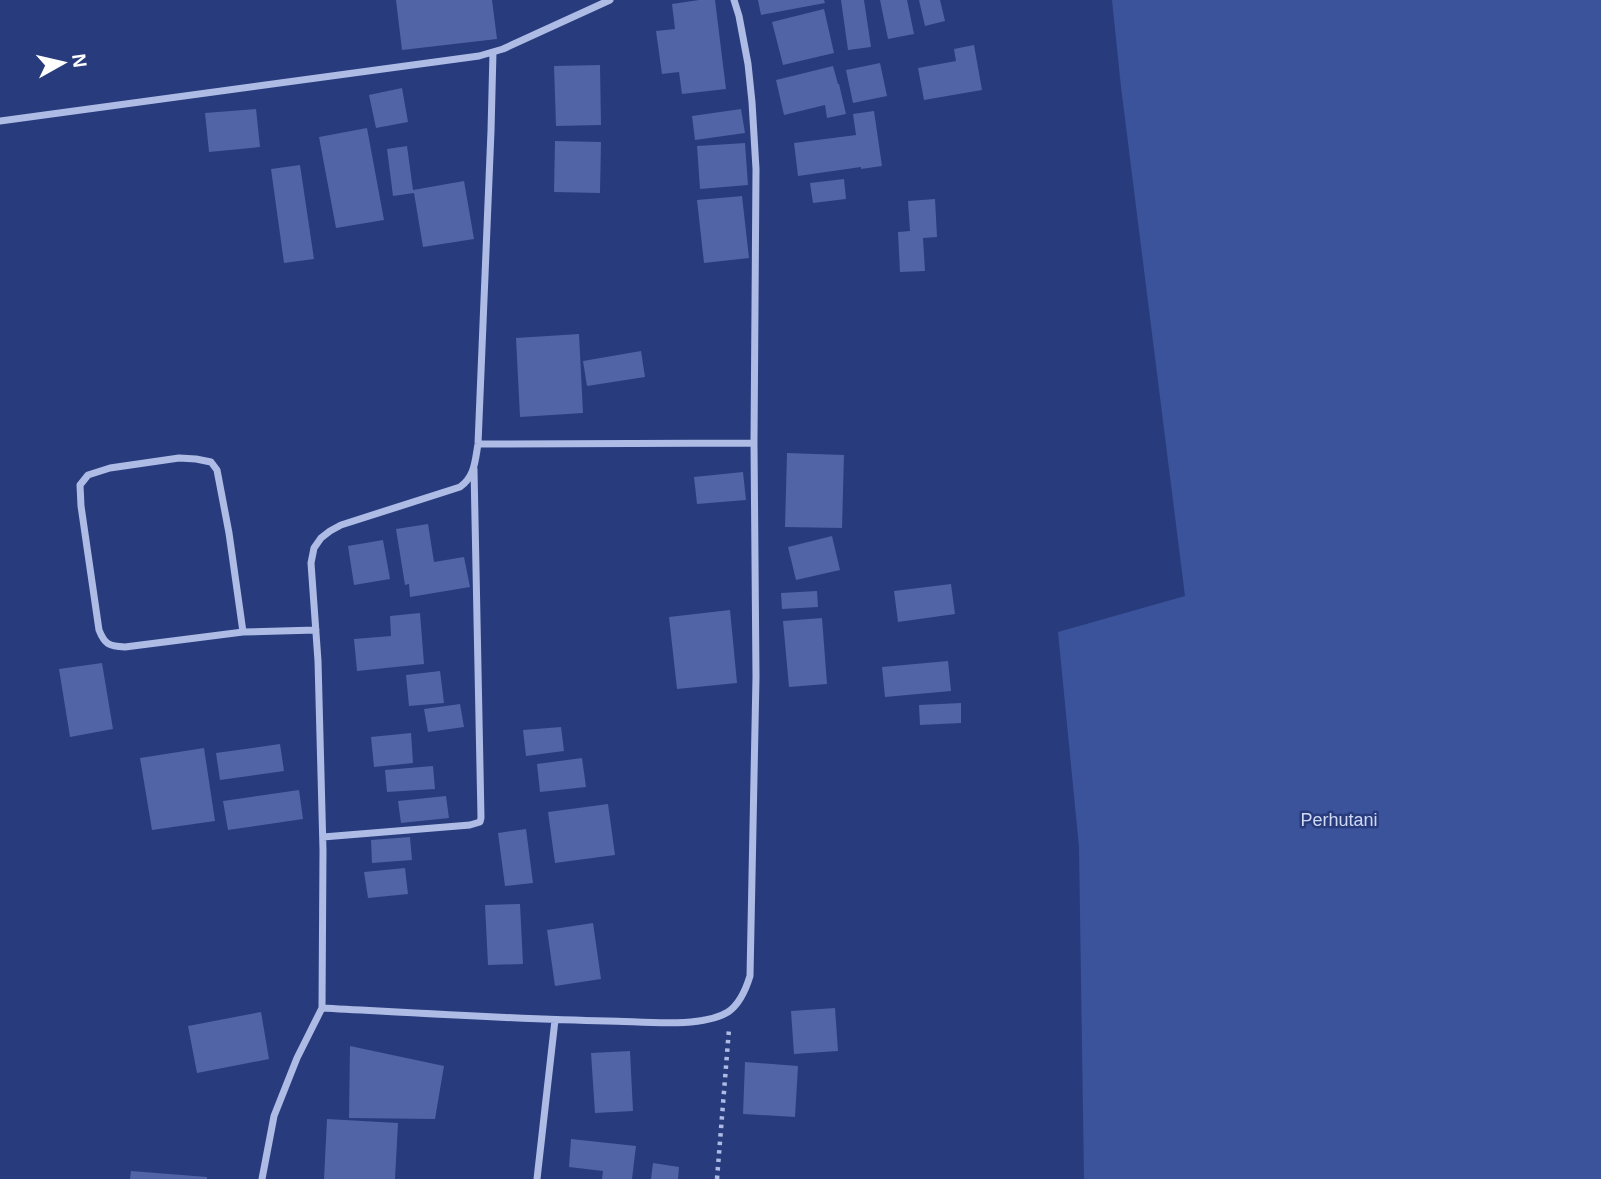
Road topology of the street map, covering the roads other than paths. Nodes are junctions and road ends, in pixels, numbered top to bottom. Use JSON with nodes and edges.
{"nodes":[{"id":1,"x":610,"y":0,"type":"edge"},
{"id":2,"x":734,"y":0,"type":"edge"},
{"id":3,"x":493,"y":52,"type":"junction"},
{"id":4,"x":0,"y":121,"type":"edge"},
{"id":5,"x":754,"y":443,"type":"junction"},
{"id":6,"x":478,"y":444,"type":"junction"},
{"id":7,"x":474,"y":469,"type":"junction"},
{"id":8,"x":316,"y":629,"type":"junction"},
{"id":9,"x":243,"y":632,"type":"junction"},
{"id":10,"x":323,"y":837,"type":"junction"},
{"id":11,"x":323,"y":1008,"type":"junction"},
{"id":12,"x":555,"y":1020,"type":"junction"},
{"id":13,"x":262,"y":1179,"type":"edge"},
{"id":14,"x":537,"y":1179,"type":"edge"}],
"edges":[{"from":1,"to":3,"type":"street"},
{"from":2,"to":5,"type":"street"},
{"from":3,"to":4,"type":"street"},
{"from":3,"to":6,"type":"street"},
{"from":5,"to":6,"type":"street"},
{"from":5,"to":12,"type":"street"},
{"from":6,"to":7,"type":"street"},
{"from":7,"to":8,"type":"street"},
{"from":7,"to":10,"type":"street"},
{"from":8,"to":9,"type":"street"},
{"from":8,"to":10,"type":"street"},
{"from":9,"to":9,"type":"street"},
{"from":10,"to":11,"type":"street"},
{"from":11,"to":12,"type":"street"},
{"from":11,"to":13,"type":"street"},
{"from":12,"to":14,"type":"street"}]}
